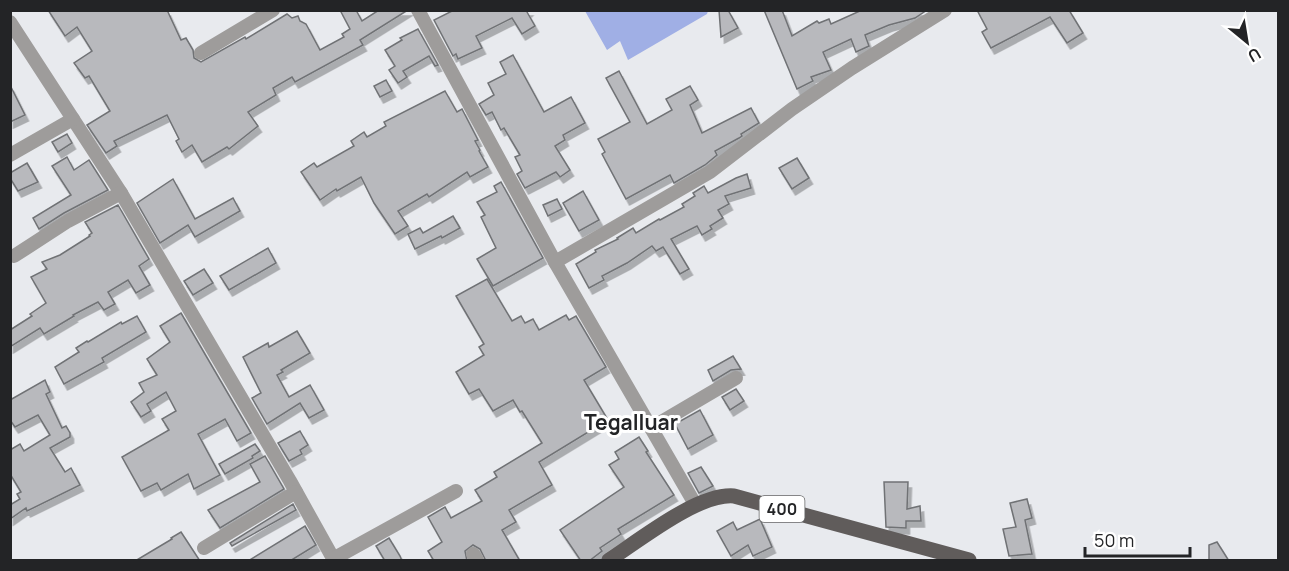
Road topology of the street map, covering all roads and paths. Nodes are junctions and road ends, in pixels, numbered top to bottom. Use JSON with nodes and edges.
{"nodes":[{"id":1,"x":273,"y":10,"type":"edge"},
{"id":2,"x":418,"y":10,"type":"edge"},
{"id":3,"x":945,"y":10,"type":"edge"},
{"id":4,"x":10,"y":22,"type":"edge"},
{"id":5,"x":201,"y":53,"type":"dead end"},
{"id":6,"x":73,"y":119,"type":"junction"},
{"id":7,"x":10,"y":155,"type":"edge"},
{"id":8,"x":121,"y":193,"type":"junction"},
{"id":9,"x":14,"y":256,"type":"dead end"},
{"id":10,"x":555,"y":262,"type":"junction"},
{"id":11,"x":736,"y":378,"type":"dead end"},
{"id":12,"x":651,"y":428,"type":"junction"},
{"id":13,"x":456,"y":491,"type":"dead end"},
{"id":14,"x":296,"y":492,"type":"junction"},
{"id":15,"x":695,"y":504,"type":"junction"},
{"id":16,"x":204,"y":548,"type":"dead end"},
{"id":17,"x":333,"y":560,"type":"edge"},
{"id":18,"x":609,"y":561,"type":"edge"},
{"id":19,"x":969,"y":561,"type":"edge"}],
"edges":[{"from":1,"to":5,"type":"street"},
{"from":2,"to":10,"type":"street"},
{"from":3,"to":10,"type":"street"},
{"from":4,"to":6,"type":"street"},
{"from":6,"to":7,"type":"street"},
{"from":6,"to":8,"type":"street"},
{"from":8,"to":9,"type":"street"},
{"from":8,"to":14,"type":"street"},
{"from":10,"to":12,"type":"street"},
{"from":11,"to":12,"type":"street"},
{"from":12,"to":15,"type":"street"},
{"from":13,"to":17,"type":"street"},
{"from":14,"to":16,"type":"street"},
{"from":14,"to":17,"type":"street"},
{"from":15,"to":18,"type":"main road","number":"400"},
{"from":15,"to":19,"type":"main road","number":"400"}]}
